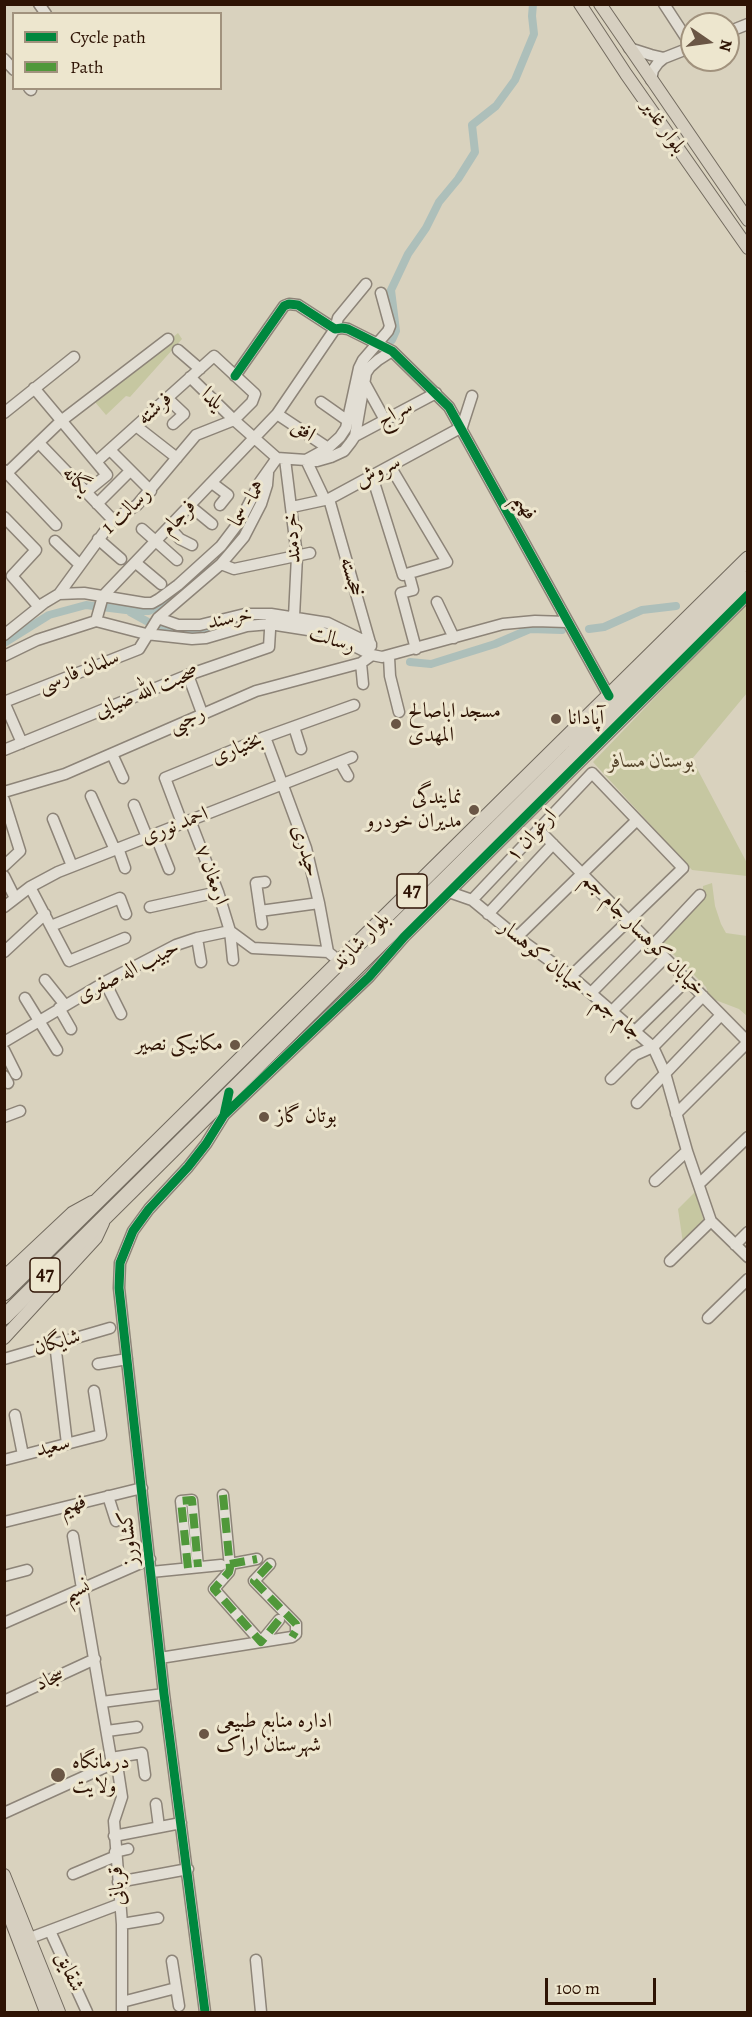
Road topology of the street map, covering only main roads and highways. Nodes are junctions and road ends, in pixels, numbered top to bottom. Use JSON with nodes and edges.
{"nodes":[{"id":1,"x":580,"y":4,"type":"edge"},
{"id":2,"x":600,"y":4,"type":"edge"},
{"id":3,"x":747,"y":220,"type":"edge"},
{"id":4,"x":747,"y":248,"type":"edge"},
{"id":5,"x":747,"y":559,"type":"edge"},
{"id":6,"x":747,"y":579,"type":"edge"},
{"id":7,"x":99,"y":1199,"type":"junction"},
{"id":8,"x":109,"y":1211,"type":"junction"},
{"id":9,"x":4,"y":1277,"type":"edge"},
{"id":10,"x":4,"y":1293,"type":"edge"},
{"id":11,"x":4,"y":1317,"type":"edge"},
{"id":12,"x":4,"y":1338,"type":"edge"},
{"id":13,"x":4,"y":1875,"type":"edge"},
{"id":14,"x":4,"y":1902,"type":"edge"},
{"id":15,"x":46,"y":2013,"type":"edge"},
{"id":16,"x":59,"y":2013,"type":"edge"}],
"edges":[{"from":1,"to":4,"type":"main road","name":"بلوار غدیر"},
{"from":2,"to":3,"type":"main road","name":"بلوار غدیر"},
{"from":5,"to":7,"type":"highway","name":"بلوار شازند","number":"47"},
{"from":6,"to":8,"type":"highway","name":"بلوار شازند","number":"47"},
{"from":7,"to":9,"type":"main road"},
{"from":7,"to":10,"type":"highway","name":"بلوار شازند","number":"47"},
{"from":8,"to":11,"type":"highway","name":"بلوار شازند","number":"47"},
{"from":8,"to":12,"type":"main road"},
{"from":13,"to":16,"type":"main road"},
{"from":14,"to":15,"type":"main road"}]}
